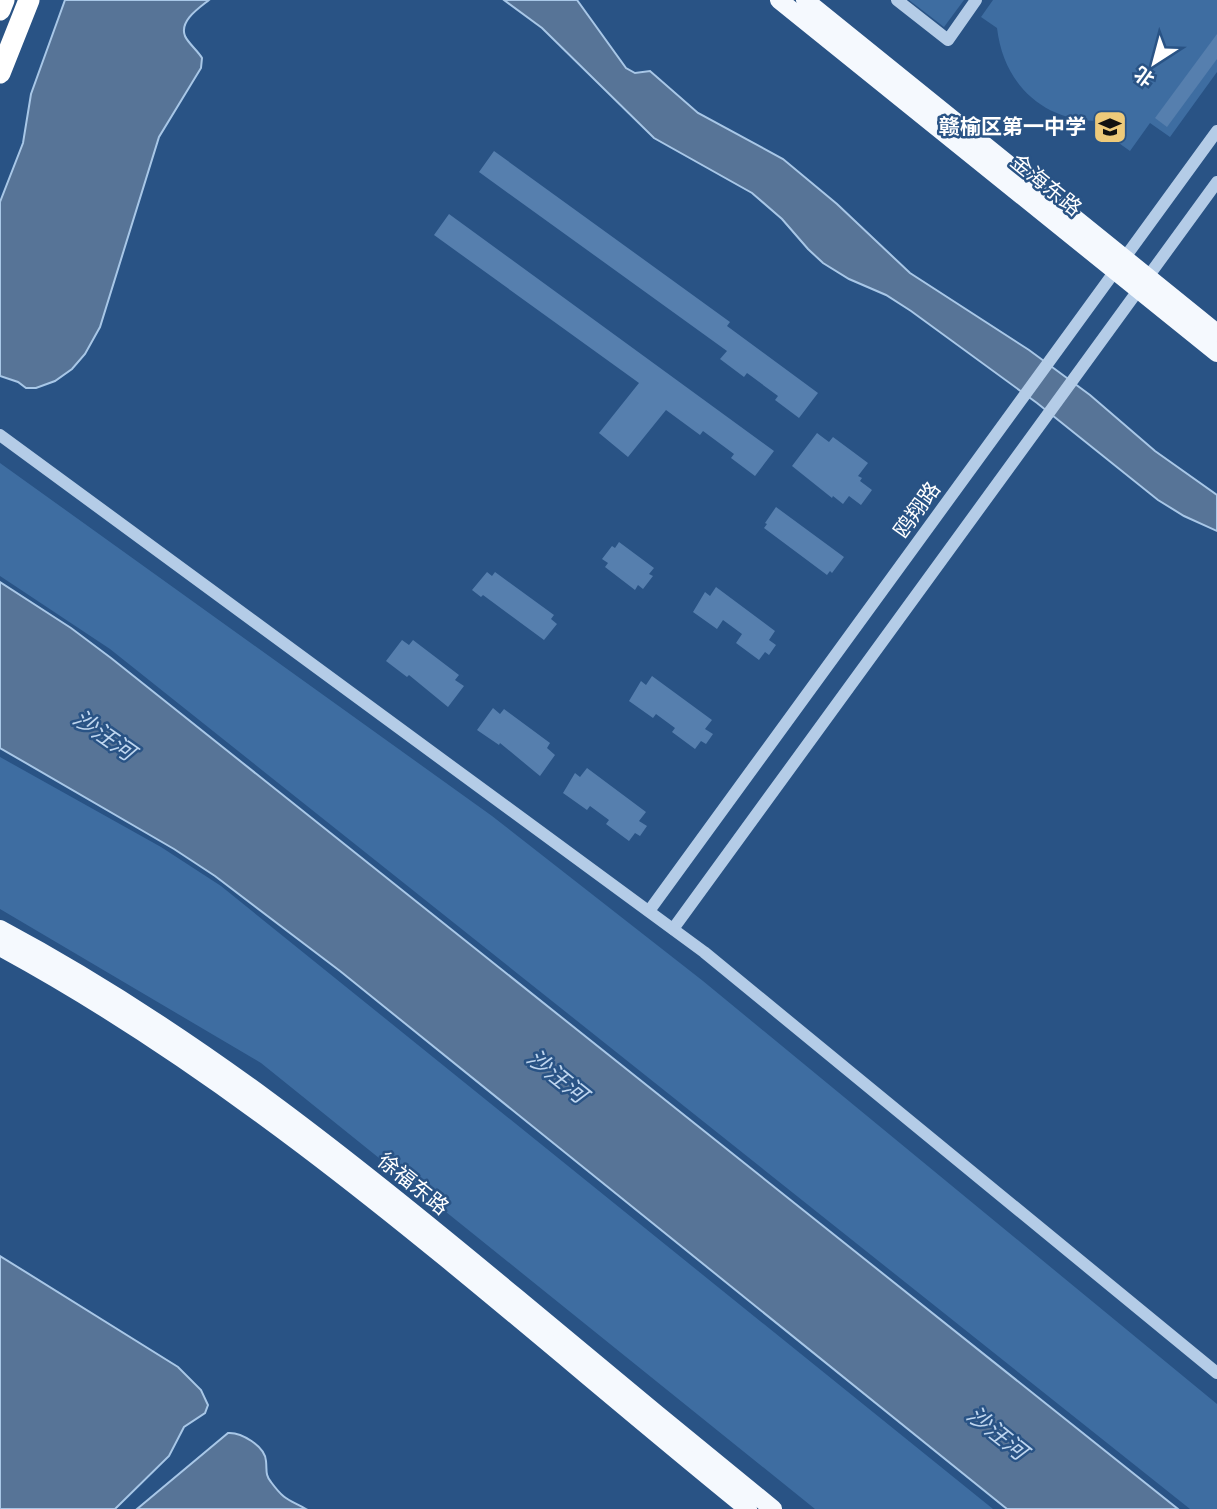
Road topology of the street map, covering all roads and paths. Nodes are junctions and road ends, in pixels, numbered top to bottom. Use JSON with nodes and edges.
{"nodes":[{"id":1,"x":4,"y":0,"type":"edge"},
{"id":2,"x":29,"y":0,"type":"edge"},
{"id":3,"x":779,"y":0,"type":"edge"},
{"id":4,"x":805,"y":0,"type":"edge"},
{"id":5,"x":897,"y":0,"type":"edge"},
{"id":6,"x":976,"y":0,"type":"edge"},
{"id":7,"x":0,"y":10,"type":"edge"},
{"id":8,"x":0,"y":73,"type":"edge"},
{"id":9,"x":1217,"y":131,"type":"edge"},
{"id":10,"x":1217,"y":183,"type":"edge"},
{"id":11,"x":1120,"y":264,"type":"junction"},
{"id":12,"x":1143,"y":283,"type":"junction"},
{"id":13,"x":1217,"y":332,"type":"edge"},
{"id":14,"x":1217,"y":354,"type":"edge"},
{"id":15,"x":0,"y":435,"type":"edge"},
{"id":16,"x":649,"y":911,"type":"junction"},
{"id":17,"x":0,"y":929,"type":"edge"},
{"id":18,"x":673,"y":929,"type":"junction"},
{"id":19,"x":0,"y":947,"type":"edge"},
{"id":20,"x":1217,"y":1373,"type":"edge"},
{"id":21,"x":748,"y":1509,"type":"edge"},
{"id":22,"x":773,"y":1509,"type":"edge"}],
"edges":[{"from":1,"to":7,"type":"highway"},
{"from":2,"to":8,"type":"highway"},
{"from":3,"to":11,"type":"main road","name":"金海东路"},
{"from":4,"to":11,"type":"main road","name":"金海东路"},
{"from":5,"to":6,"type":"street"},
{"from":9,"to":11,"type":"street","name":"鸥翔路"},
{"from":10,"to":12,"type":"street"},
{"from":11,"to":12,"type":"main road","name":"金海东路"},
{"from":11,"to":16,"type":"street","name":"鸥翔路"},
{"from":12,"to":13,"type":"main road","name":"金海东路"},
{"from":12,"to":14,"type":"main road","name":"金海东路"},
{"from":12,"to":18,"type":"street"},
{"from":15,"to":16,"type":"street"},
{"from":16,"to":18,"type":"street"},
{"from":17,"to":22,"type":"main road","name":"徐福东路"},
{"from":18,"to":20,"type":"street"},
{"from":19,"to":21,"type":"main road","name":"徐福东路"}]}
